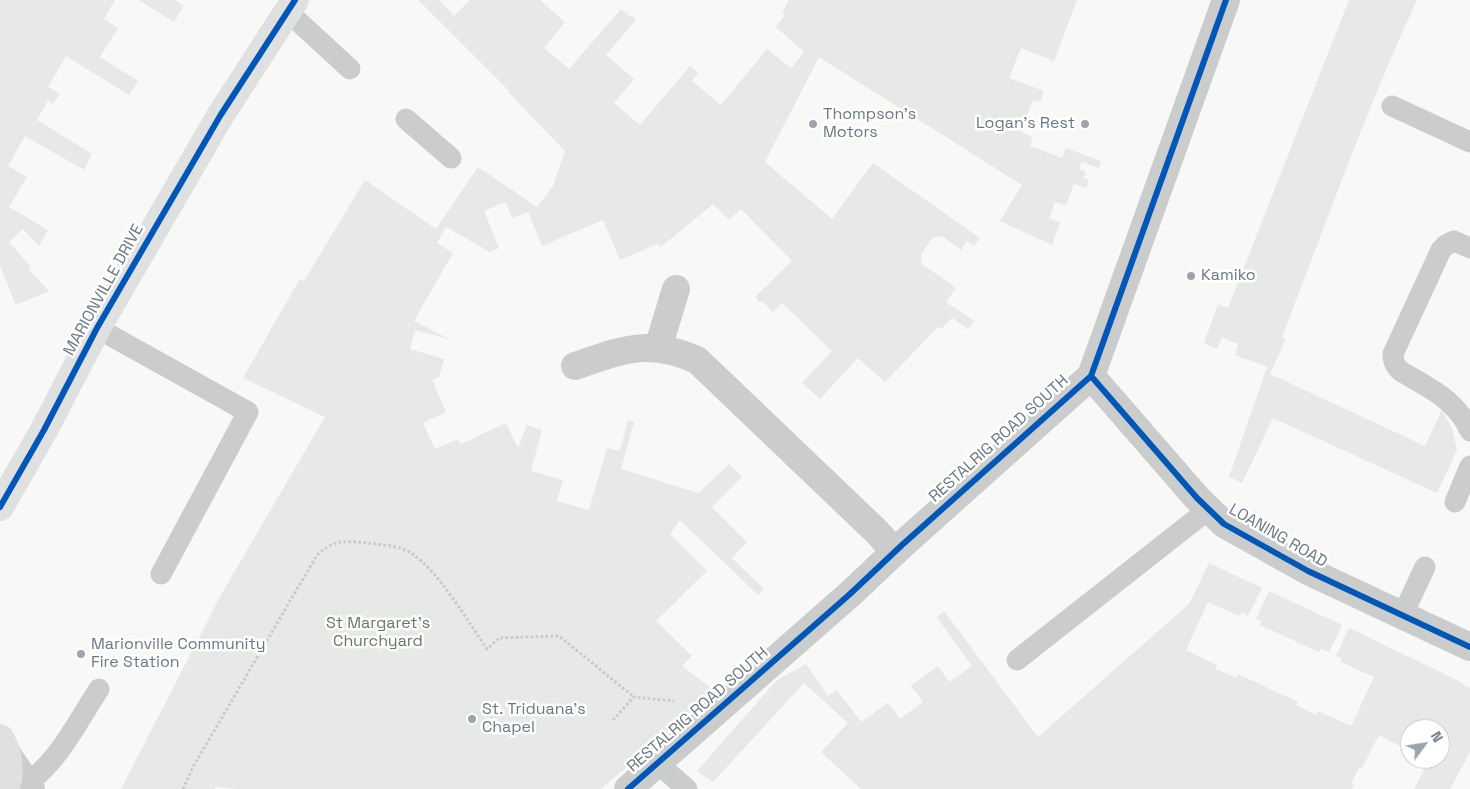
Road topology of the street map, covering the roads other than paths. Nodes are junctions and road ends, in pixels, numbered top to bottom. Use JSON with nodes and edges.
{"nodes":[{"id":1,"x":1226,"y":0,"type":"edge"},
{"id":2,"x":291,"y":6,"type":"edge"},
{"id":3,"x":350,"y":69,"type":"dead end"},
{"id":4,"x":1392,"y":106,"type":"dead end"},
{"id":5,"x":406,"y":119,"type":"dead end"},
{"id":6,"x":1470,"y":142,"type":"edge"},
{"id":7,"x":451,"y":158,"type":"dead end"},
{"id":8,"x":1470,"y":248,"type":"edge"},
{"id":9,"x":676,"y":289,"type":"dead end"},
{"id":10,"x":97,"y":328,"type":"junction"},
{"id":11,"x":658,"y":348,"type":"junction"},
{"id":12,"x":575,"y":366,"type":"dead end"},
{"id":13,"x":1091,"y":376,"type":"junction"},
{"id":14,"x":1470,"y":431,"type":"edge"},
{"id":15,"x":1470,"y":466,"type":"edge"},
{"id":16,"x":1455,"y":502,"type":"dead end"},
{"id":17,"x":0,"y":507,"type":"edge"},
{"id":18,"x":1209,"y":509,"type":"junction"},
{"id":19,"x":895,"y":552,"type":"junction"},
{"id":20,"x":1425,"y":567,"type":"dead end"},
{"id":21,"x":161,"y":574,"type":"dead end"},
{"id":22,"x":1402,"y":616,"type":"junction"},
{"id":23,"x":1470,"y":647,"type":"edge"},
{"id":24,"x":1017,"y":660,"type":"dead end"},
{"id":25,"x":99,"y":688,"type":"dead end"},
{"id":26,"x":4,"y":746,"type":"edge"},
{"id":27,"x":657,"y":764,"type":"junction"},
{"id":28,"x":21,"y":788,"type":"edge"},
{"id":29,"x":628,"y":789,"type":"edge"},
{"id":30,"x":687,"y":789,"type":"edge"}],
"edges":[{"from":1,"to":13,"type":"street","name":"RESTALRIG ROAD SOUTH"},
{"from":2,"to":3,"type":"lane"},
{"from":2,"to":10,"type":"street","name":"MARIONVILLE DRIVE"},
{"from":4,"to":6,"type":"lane"},
{"from":5,"to":7,"type":"lane"},
{"from":8,"to":14,"type":"lane"},
{"from":9,"to":11,"type":"street"},
{"from":10,"to":17,"type":"street","name":"MARIONVILLE DRIVE"},
{"from":10,"to":21,"type":"lane"},
{"from":11,"to":12,"type":"street"},
{"from":11,"to":19,"type":"street"},
{"from":13,"to":18,"type":"street","name":"LOANING ROAD"},
{"from":13,"to":19,"type":"street","name":"RESTALRIG ROAD SOUTH"},
{"from":15,"to":16,"type":"lane"},
{"from":18,"to":22,"type":"street","name":"LOANING ROAD"},
{"from":18,"to":24,"type":"lane"},
{"from":19,"to":27,"type":"street","name":"RESTALRIG ROAD SOUTH"},
{"from":20,"to":22,"type":"lane"},
{"from":22,"to":23,"type":"street","name":"LOANING ROAD"},
{"from":25,"to":28,"type":"lane"},
{"from":26,"to":28,"type":"street"},
{"from":27,"to":29,"type":"street","name":"RESTALRIG ROAD SOUTH"},
{"from":27,"to":30,"type":"lane"}]}
